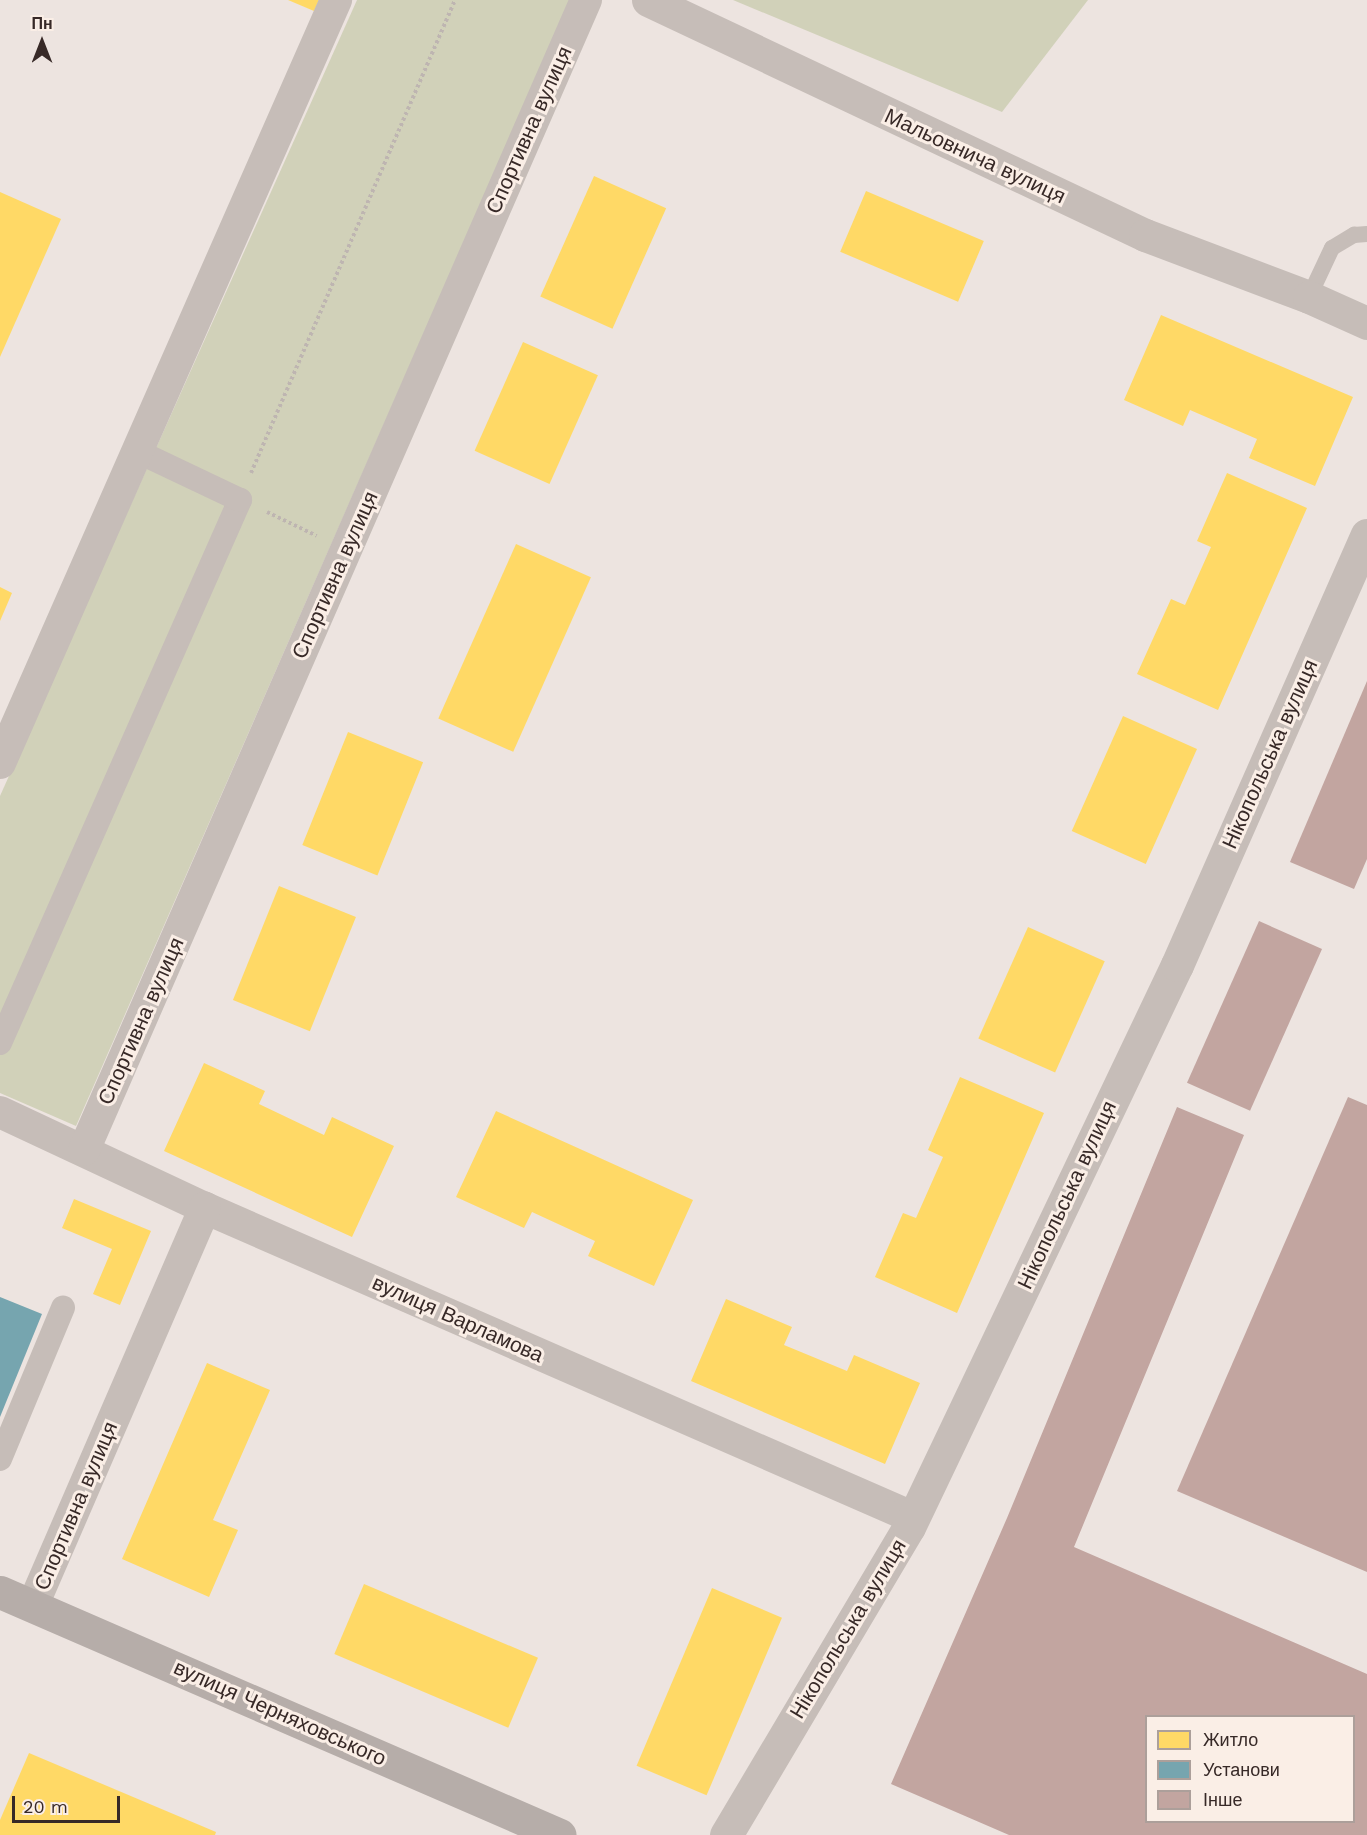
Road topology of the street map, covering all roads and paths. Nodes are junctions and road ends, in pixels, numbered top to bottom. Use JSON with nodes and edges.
{"nodes":[{"id":1,"x":336,"y":0,"type":"edge"},
{"id":2,"x":455,"y":0,"type":"edge"},
{"id":3,"x":585,"y":0,"type":"edge"},
{"id":4,"x":648,"y":0,"type":"edge"},
{"id":5,"x":1367,"y":234,"type":"edge"},
{"id":6,"x":1309,"y":297,"type":"junction"},
{"id":7,"x":1367,"y":322,"type":"edge"},
{"id":8,"x":137,"y":451,"type":"junction"},
{"id":9,"x":240,"y":500,"type":"junction"},
{"id":10,"x":1367,"y":535,"type":"edge"},
{"id":11,"x":346,"y":550,"type":"junction"},
{"id":12,"x":0,"y":763,"type":"edge"},
{"id":13,"x":0,"y":1043,"type":"edge"},
{"id":14,"x":0,"y":1112,"type":"edge"},
{"id":15,"x":84,"y":1150,"type":"junction"},
{"id":16,"x":205,"y":1208,"type":"junction"},
{"id":17,"x":63,"y":1308,"type":"dead end"},
{"id":18,"x":0,"y":1459,"type":"edge"},
{"id":19,"x":909,"y":1527,"type":"junction"},
{"id":20,"x":0,"y":1592,"type":"edge"},
{"id":21,"x":33,"y":1605,"type":"junction"},
{"id":22,"x":560,"y":1835,"type":"edge"},
{"id":23,"x":726,"y":1835,"type":"edge"}],
"edges":[{"from":1,"to":8,"type":"street"},
{"from":2,"to":9,"type":"path"},
{"from":3,"to":11,"type":"street","name":"Спортивна вулиця"},
{"from":4,"to":6,"type":"street","name":"Мальовнича вулиця"},
{"from":5,"to":6,"type":"lane"},
{"from":6,"to":7,"type":"street"},
{"from":8,"to":9,"type":"street"},
{"from":8,"to":12,"type":"street"},
{"from":9,"to":11,"type":"path"},
{"from":9,"to":13,"type":"street"},
{"from":10,"to":19,"type":"street","name":"Нікопольська вулиця"},
{"from":11,"to":15,"type":"street","name":"Спортивна вулиця"},
{"from":14,"to":15,"type":"street","name":"вулиця Варламова"},
{"from":15,"to":16,"type":"street","name":"вулиця Варламова"},
{"from":16,"to":19,"type":"street","name":"вулиця Варламова"},
{"from":16,"to":21,"type":"street","name":"Спортивна вулиця"},
{"from":17,"to":18,"type":"street"},
{"from":19,"to":23,"type":"street","name":"Нікопольська вулиця"},
{"from":20,"to":21,"type":"main road","name":"вулиця Черняховського"},
{"from":21,"to":22,"type":"main road","name":"вулиця Черняховського"}]}
